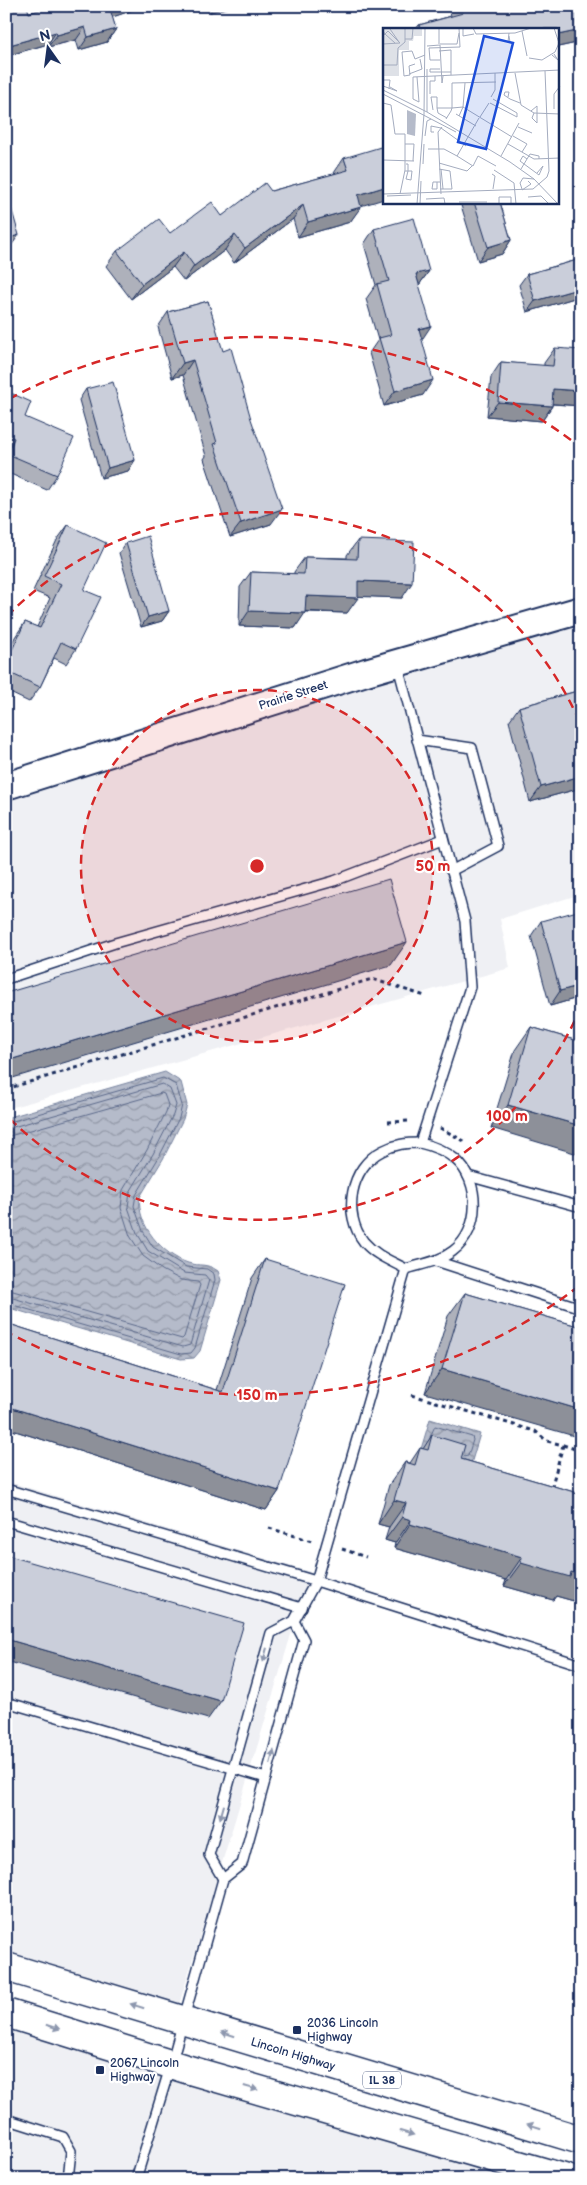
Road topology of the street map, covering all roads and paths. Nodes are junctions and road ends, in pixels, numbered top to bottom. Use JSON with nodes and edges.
{"nodes":[{"id":1,"x":581,"y":610,"type":"edge"},
{"id":2,"x":397,"y":663,"type":"junction"},
{"id":3,"x":417,"y":740,"type":"junction"},
{"id":4,"x":6,"y":786,"type":"edge"},
{"id":5,"x":443,"y":839,"type":"junction"},
{"id":6,"x":452,"y":870,"type":"junction"},
{"id":7,"x":6,"y":979,"type":"edge"},
{"id":8,"x":424,"y":996,"type":"dead end"},
{"id":9,"x":6,"y":1089,"type":"edge"},
{"id":10,"x":420,"y":1143,"type":"junction"},
{"id":11,"x":468,"y":1176,"type":"junction"},
{"id":12,"x":581,"y":1207,"type":"edge"},
{"id":13,"x":436,"y":1261,"type":"junction"},
{"id":14,"x":406,"y":1269,"type":"junction"},
{"id":15,"x":581,"y":1308,"type":"edge"},
{"id":16,"x":412,"y":1395,"type":"dead end"},
{"id":17,"x":562,"y":1445,"type":"junction"},
{"id":18,"x":581,"y":1451,"type":"edge"},
{"id":19,"x":6,"y":1488,"type":"edge"},
{"id":20,"x":549,"y":1496,"type":"edge"},
{"id":21,"x":6,"y":1521,"type":"edge"},
{"id":22,"x":316,"y":1581,"type":"junction"},
{"id":23,"x":302,"y":1608,"type":"junction"},
{"id":24,"x":294,"y":1621,"type":"junction"},
{"id":25,"x":581,"y":1665,"type":"edge"},
{"id":26,"x":6,"y":1702,"type":"edge"},
{"id":27,"x":235,"y":1768,"type":"junction"},
{"id":28,"x":266,"y":1778,"type":"junction"},
{"id":29,"x":223,"y":1879,"type":"junction"},
{"id":30,"x":6,"y":1967,"type":"edge"},
{"id":31,"x":6,"y":2013,"type":"edge"},
{"id":32,"x":183,"y":2020,"type":"junction"},
{"id":33,"x":171,"y":2064,"type":"junction"},
{"id":34,"x":6,"y":2119,"type":"edge"},
{"id":35,"x":581,"y":2140,"type":"edge"},
{"id":36,"x":68,"y":2179,"type":"edge"},
{"id":37,"x":136,"y":2179,"type":"edge"},
{"id":38,"x":566,"y":2179,"type":"edge"}],
"edges":[{"from":1,"to":2,"type":"street","name":"Prairie Street"},
{"from":2,"to":3,"type":"lane"},
{"from":2,"to":4,"type":"street","name":"Prairie Street"},
{"from":3,"to":5,"type":"lane"},
{"from":3,"to":6,"type":"lane"},
{"from":5,"to":6,"type":"lane"},
{"from":5,"to":7,"type":"lane"},
{"from":6,"to":10,"type":"lane"},
{"from":8,"to":9,"type":"path"},
{"from":10,"to":11,"type":"lane"},
{"from":10,"to":14,"type":"lane"},
{"from":11,"to":12,"type":"lane"},
{"from":11,"to":13,"type":"lane"},
{"from":13,"to":14,"type":"lane"},
{"from":13,"to":15,"type":"lane"},
{"from":14,"to":22,"type":"lane"},
{"from":16,"to":17,"type":"path"},
{"from":17,"to":18,"type":"path"},
{"from":17,"to":20,"type":"path"},
{"from":19,"to":22,"type":"lane"},
{"from":21,"to":23,"type":"lane"},
{"from":22,"to":23,"type":"lane"},
{"from":22,"to":25,"type":"lane"},
{"from":23,"to":24,"type":"lane"},
{"from":24,"to":27,"type":"lane","one_way":true},
{"from":28,"to":24,"type":"lane","one_way":true},
{"from":26,"to":27,"type":"lane"},
{"from":27,"to":28,"type":"lane"},
{"from":27,"to":29,"type":"lane","one_way":true},
{"from":28,"to":29,"type":"lane"},
{"from":29,"to":32,"type":"lane"},
{"from":32,"to":30,"type":"main road","name":"Lincoln Highway","number":"IL 38","one_way":true},
{"from":31,"to":33,"type":"main road","one_way":true},
{"from":32,"to":33,"type":"lane"},
{"from":35,"to":32,"type":"main road","name":"Lincoln Highway","number":"IL 38","one_way":true},
{"from":33,"to":37,"type":"lane"},
{"from":33,"to":38,"type":"main road","one_way":true},
{"from":34,"to":36,"type":"lane"}]}
